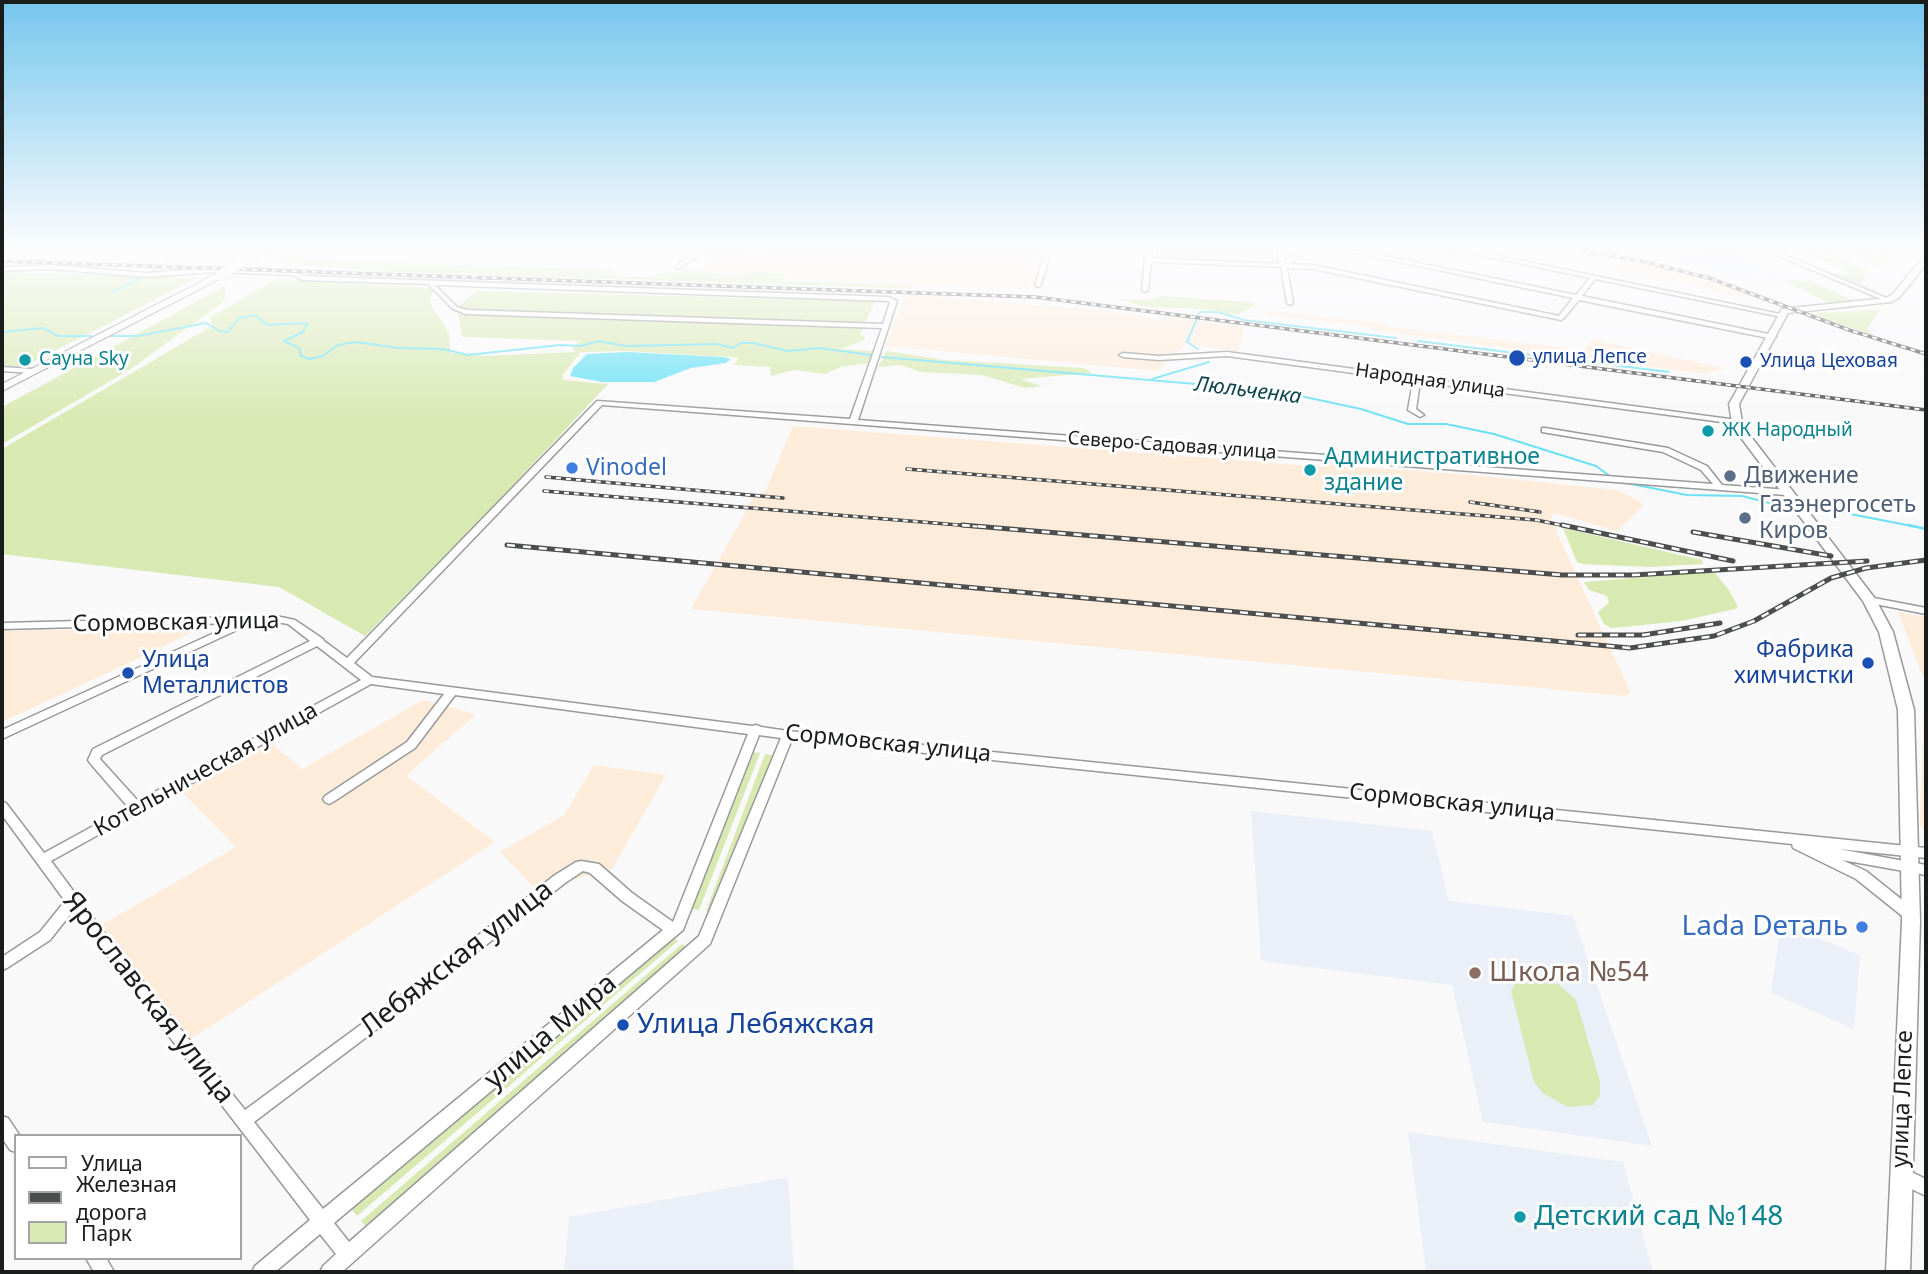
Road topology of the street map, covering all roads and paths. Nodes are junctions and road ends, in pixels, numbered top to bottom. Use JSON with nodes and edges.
{"nodes":[{"id":1,"x":156,"y":307,"type":"edge"},
{"id":2,"x":454,"y":307,"type":"edge"},
{"id":3,"x":892,"y":307,"type":"edge"},
{"id":4,"x":1511,"y":307,"type":"edge"},
{"id":5,"x":1570,"y":307,"type":"edge"},
{"id":6,"x":1630,"y":307,"type":"edge"},
{"id":7,"x":1743,"y":307,"type":"edge"},
{"id":8,"x":1814,"y":307,"type":"edge"},
{"id":9,"x":1782,"y":315,"type":"junction"},
{"id":10,"x":886,"y":327,"type":"junction"},
{"id":11,"x":1773,"y":337,"type":"junction"},
{"id":12,"x":1124,"y":355,"type":"dead end"},
{"id":13,"x":2,"y":369,"type":"edge"},
{"id":14,"x":32,"y":371,"type":"junction"},
{"id":15,"x":1417,"y":379,"type":"junction"},
{"id":16,"x":2,"y":388,"type":"edge"},
{"id":17,"x":1420,"y":415,"type":"dead end"},
{"id":18,"x":853,"y":422,"type":"junction"},
{"id":19,"x":1737,"y":422,"type":"junction"},
{"id":20,"x":1545,"y":430,"type":"dead end"},
{"id":21,"x":1719,"y":486,"type":"junction"},
{"id":22,"x":1788,"y":494,"type":"junction"},
{"id":23,"x":1869,"y":600,"type":"junction"},
{"id":24,"x":1926,"y":611,"type":"edge"},
{"id":25,"x":252,"y":620,"type":"junction"},
{"id":26,"x":201,"y":621,"type":"junction"},
{"id":27,"x":2,"y":626,"type":"edge"},
{"id":28,"x":319,"y":641,"type":"junction"},
{"id":29,"x":201,"y":644,"type":"junction"},
{"id":30,"x":348,"y":663,"type":"junction"},
{"id":31,"x":369,"y":680,"type":"junction"},
{"id":32,"x":452,"y":691,"type":"junction"},
{"id":33,"x":756,"y":729,"type":"junction"},
{"id":34,"x":2,"y":735,"type":"edge"},
{"id":35,"x":788,"y":735,"type":"junction"},
{"id":36,"x":330,"y":799,"type":"dead end"},
{"id":37,"x":2,"y":806,"type":"edge"},
{"id":38,"x":137,"y":808,"type":"junction"},
{"id":39,"x":1792,"y":841,"type":"junction"},
{"id":40,"x":42,"y":860,"type":"junction"},
{"id":41,"x":1918,"y":860,"type":"edge"},
{"id":42,"x":73,"y":901,"type":"junction"},
{"id":43,"x":1911,"y":915,"type":"junction"},
{"id":44,"x":673,"y":930,"type":"junction"},
{"id":45,"x":2,"y":964,"type":"edge"},
{"id":46,"x":243,"y":1121,"type":"junction"},
{"id":47,"x":2,"y":1124,"type":"edge"},
{"id":48,"x":14,"y":1141,"type":"edge"},
{"id":49,"x":1900,"y":1175,"type":"junction"},
{"id":50,"x":1926,"y":1188,"type":"edge"},
{"id":51,"x":322,"y":1222,"type":"junction"},
{"id":52,"x":348,"y":1255,"type":"junction"},
{"id":53,"x":261,"y":1272,"type":"edge"},
{"id":54,"x":329,"y":1272,"type":"edge"},
{"id":55,"x":1898,"y":1272,"type":"edge"}],
"edges":[{"from":1,"to":14,"type":"highway","bridge":true},
{"from":2,"to":10,"type":"street"},
{"from":3,"to":10,"type":"street"},
{"from":4,"to":5,"type":"street"},
{"from":6,"to":11,"type":"street"},
{"from":7,"to":9,"type":"street"},
{"from":8,"to":9,"type":"main road"},
{"from":9,"to":11,"type":"main road"},
{"from":10,"to":18,"type":"street"},
{"from":11,"to":19,"type":"main road"},
{"from":12,"to":15,"type":"street","name":"Народная улица"},
{"from":13,"to":14,"type":"street"},
{"from":14,"to":16,"type":"highway"},
{"from":15,"to":17,"type":"street"},
{"from":15,"to":19,"type":"street","name":"Народная улица"},
{"from":18,"to":21,"type":"street","name":"Северо-Садовая улица"},
{"from":18,"to":30,"type":"street","name":"Северо-Садовая улица"},
{"from":19,"to":22,"type":"main road","name":"улица Лепсе"},
{"from":20,"to":21,"type":"street"},
{"from":21,"to":22,"type":"street","name":"Северо-Садовая улица"},
{"from":22,"to":23,"type":"main road","name":"улица Лепсе"},
{"from":23,"to":24,"type":"street"},
{"from":23,"to":41,"type":"main road","name":"улица Лепсе"},
{"from":25,"to":26,"type":"street","name":"Сормовская улица"},
{"from":25,"to":28,"type":"street","name":"Сормовская улица"},
{"from":25,"to":29,"type":"street"},
{"from":26,"to":27,"type":"street","name":"Сормовская улица"},
{"from":26,"to":29,"type":"street"},
{"from":28,"to":30,"type":"street","name":"Сормовская улица"},
{"from":28,"to":38,"type":"street"},
{"from":29,"to":34,"type":"street"},
{"from":30,"to":31,"type":"street","name":"Сормовская улица"},
{"from":31,"to":32,"type":"street","name":"Сормовская улица"},
{"from":31,"to":38,"type":"street","name":"Котельническая улица"},
{"from":32,"to":33,"type":"street","name":"Сормовская улица"},
{"from":32,"to":36,"type":"street"},
{"from":33,"to":35,"type":"street","name":"Сормовская улица"},
{"from":33,"to":44,"type":"street","name":"улица Мира"},
{"from":35,"to":39,"type":"street","name":"Сормовская улица"},
{"from":35,"to":52,"type":"street","name":"улица Мира"},
{"from":37,"to":40,"type":"street","name":"Ярославская улица"},
{"from":38,"to":40,"type":"street","name":"Котельническая улица"},
{"from":39,"to":41,"type":"street","name":"Сормовская улица"},
{"from":39,"to":43,"type":"street"},
{"from":40,"to":42,"type":"street","name":"Ярославская улица"},
{"from":41,"to":43,"type":"main road","name":"улица Лепсе"},
{"from":42,"to":45,"type":"street"},
{"from":42,"to":46,"type":"street","name":"Ярославская улица"},
{"from":43,"to":49,"type":"main road","name":"улица Лепсе"},
{"from":44,"to":46,"type":"street","name":"Лебяжская улица"},
{"from":44,"to":51,"type":"street","name":"улица Мира"},
{"from":46,"to":51,"type":"street","name":"Ярославская улица"},
{"from":47,"to":48,"type":"street"},
{"from":49,"to":50,"type":"street"},
{"from":49,"to":55,"type":"main road","name":"улица Лепсе"},
{"from":51,"to":52,"type":"street","name":"Ярославская улица"},
{"from":51,"to":53,"type":"street","name":"улица Мира"},
{"from":52,"to":54,"type":"street","name":"улица Мира"}]}
